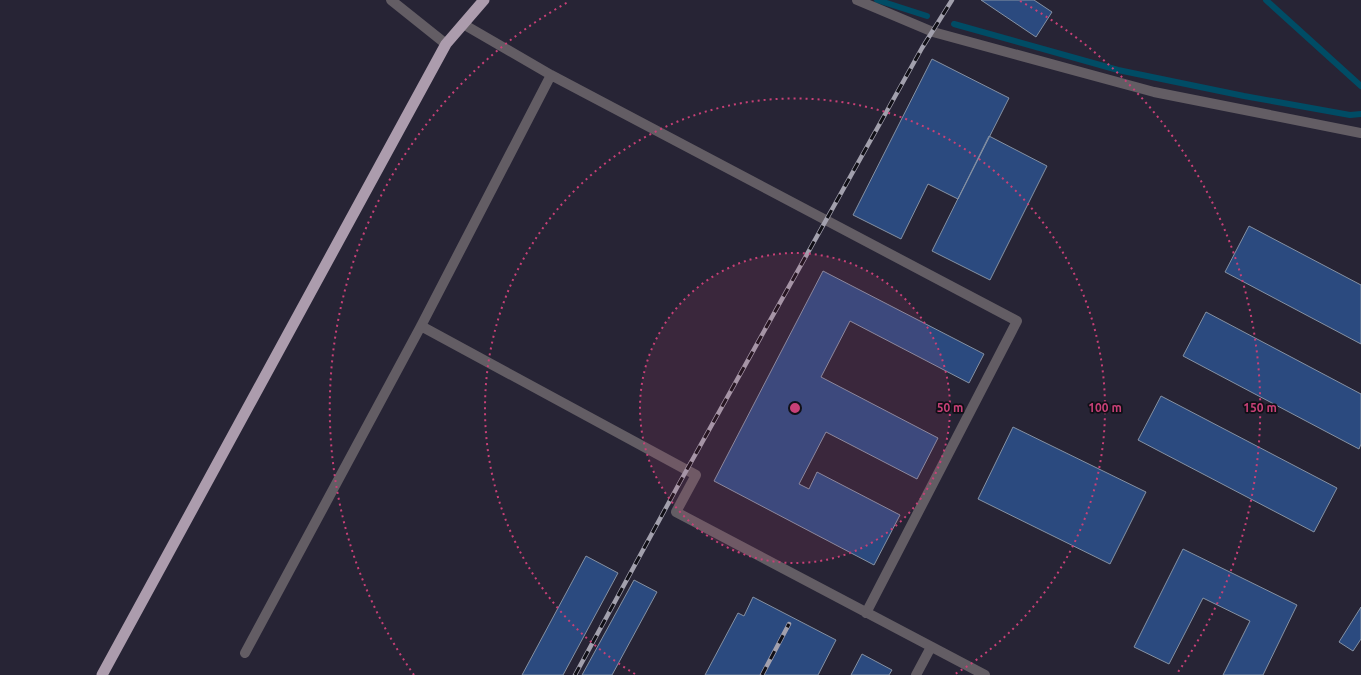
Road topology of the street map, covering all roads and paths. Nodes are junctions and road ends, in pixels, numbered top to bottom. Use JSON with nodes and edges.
{"nodes":[{"id":1,"x":391,"y":0,"type":"edge"},
{"id":2,"x":484,"y":0,"type":"edge"},
{"id":3,"x":857,"y":0,"type":"edge"},
{"id":4,"x":463,"y":24,"type":"junction"},
{"id":5,"x":446,"y":44,"type":"junction"},
{"id":6,"x":552,"y":75,"type":"junction"},
{"id":7,"x":1361,"y":133,"type":"edge"},
{"id":8,"x":421,"y":326,"type":"junction"},
{"id":9,"x":866,"y":613,"type":"junction"},
{"id":10,"x":931,"y":647,"type":"junction"},
{"id":11,"x":245,"y":653,"type":"dead end"},
{"id":12,"x":102,"y":675,"type":"edge"},
{"id":13,"x":916,"y":675,"type":"edge"},
{"id":14,"x":985,"y":675,"type":"edge"}],
"edges":[{"from":1,"to":5,"type":"street"},
{"from":2,"to":4,"type":"highway"},
{"from":3,"to":7,"type":"street"},
{"from":4,"to":5,"type":"highway"},
{"from":4,"to":6,"type":"street"},
{"from":5,"to":12,"type":"highway"},
{"from":6,"to":8,"type":"street"},
{"from":6,"to":9,"type":"street"},
{"from":8,"to":9,"type":"street"},
{"from":8,"to":11,"type":"street"},
{"from":9,"to":10,"type":"street"},
{"from":10,"to":13,"type":"street"},
{"from":10,"to":14,"type":"street"}]}
